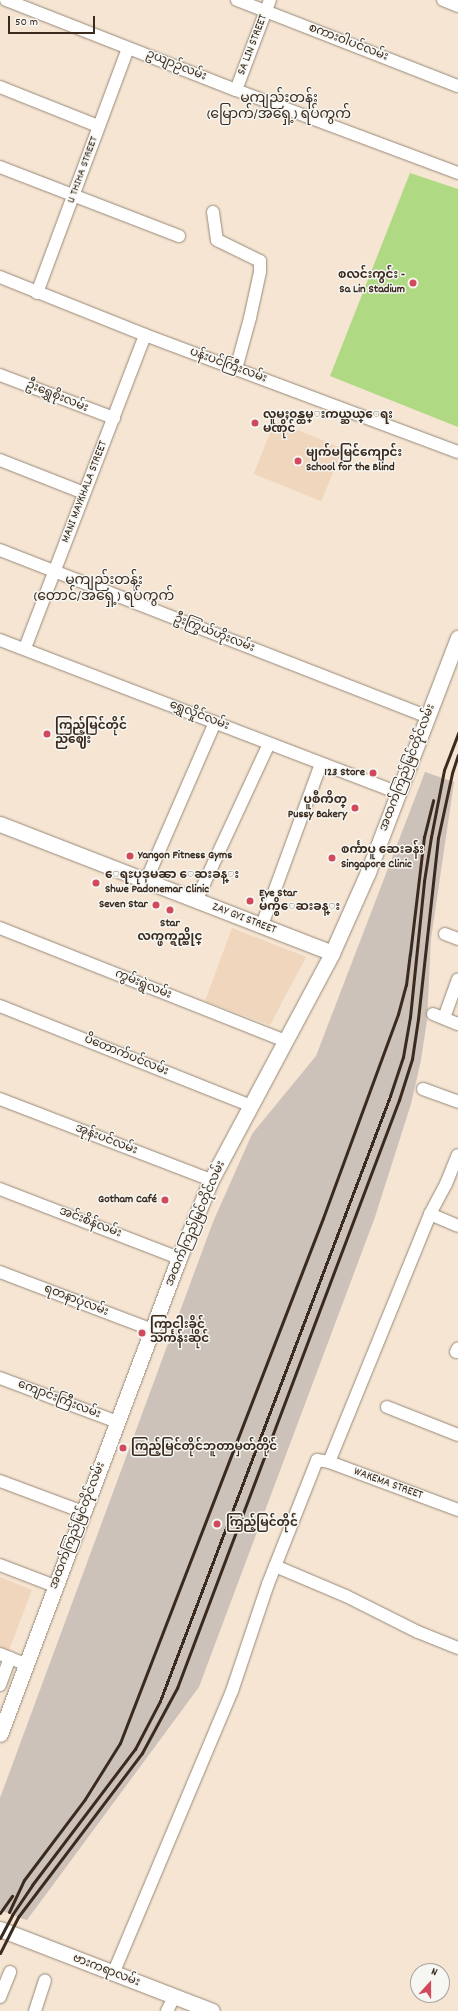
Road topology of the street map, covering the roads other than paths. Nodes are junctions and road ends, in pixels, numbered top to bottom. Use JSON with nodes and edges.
{"nodes":[{"id":1,"x":6,"y":0,"type":"edge"},
{"id":2,"x":237,"y":0,"type":"edge"},
{"id":3,"x":443,"y":0,"type":"edge"},
{"id":4,"x":267,"y":6,"type":"edge"},
{"id":5,"x":458,"y":6,"type":"edge"},
{"id":6,"x":128,"y":48,"type":"junction"},
{"id":7,"x":458,"y":86,"type":"edge"},
{"id":8,"x":0,"y":87,"type":"edge"},
{"id":9,"x":236,"y":90,"type":"junction"},
{"id":10,"x":98,"y":126,"type":"junction"},
{"id":11,"x":0,"y":167,"type":"edge"},
{"id":12,"x":458,"y":173,"type":"edge"},
{"id":13,"x":74,"y":196,"type":"junction"},
{"id":14,"x":213,"y":212,"type":"dead end"},
{"id":15,"x":179,"y":236,"type":"dead end"},
{"id":16,"x":0,"y":278,"type":"edge"},
{"id":17,"x":36,"y":292,"type":"junction"},
{"id":18,"x":145,"y":335,"type":"junction"},
{"id":19,"x":236,"y":369,"type":"junction"},
{"id":20,"x":0,"y":375,"type":"edge"},
{"id":21,"x":114,"y":418,"type":"junction"},
{"id":22,"x":458,"y":452,"type":"edge"},
{"id":23,"x":0,"y":460,"type":"edge"},
{"id":24,"x":84,"y":494,"type":"junction"},
{"id":25,"x":0,"y":550,"type":"edge"},
{"id":26,"x":54,"y":572,"type":"junction"},
{"id":27,"x":458,"y":638,"type":"edge"},
{"id":28,"x":0,"y":640,"type":"edge"},
{"id":29,"x":26,"y":648,"type":"junction"},
{"id":30,"x":429,"y":717,"type":"junction"},
{"id":31,"x":215,"y":722,"type":"junction"},
{"id":32,"x":269,"y":744,"type":"junction"},
{"id":33,"x":321,"y":764,"type":"junction"},
{"id":34,"x":398,"y":793,"type":"junction"},
{"id":35,"x":0,"y":824,"type":"edge"},
{"id":36,"x":146,"y":881,"type":"junction"},
{"id":37,"x":196,"y":901,"type":"junction"},
{"id":38,"x":262,"y":926,"type":"junction"},
{"id":39,"x":0,"y":928,"type":"edge"},
{"id":40,"x":445,"y":934,"type":"dead end"},
{"id":41,"x":458,"y":939,"type":"edge"},
{"id":42,"x":332,"y":953,"type":"junction"},
{"id":43,"x":458,"y":979,"type":"edge"},
{"id":44,"x":0,"y":1006,"type":"edge"},
{"id":45,"x":458,"y":1024,"type":"edge"},
{"id":46,"x":286,"y":1042,"type":"junction"},
{"id":47,"x":423,"y":1089,"type":"dead end"},
{"id":48,"x":0,"y":1099,"type":"edge"},
{"id":49,"x":458,"y":1102,"type":"edge"},
{"id":50,"x":251,"y":1106,"type":"junction"},
{"id":51,"x":458,"y":1154,"type":"edge"},
{"id":52,"x":211,"y":1180,"type":"junction"},
{"id":53,"x":0,"y":1189,"type":"edge"},
{"id":54,"x":430,"y":1214,"type":"junction"},
{"id":55,"x":458,"y":1226,"type":"edge"},
{"id":56,"x":179,"y":1258,"type":"junction"},
{"id":57,"x":0,"y":1272,"type":"edge"},
{"id":58,"x":153,"y":1330,"type":"junction"},
{"id":59,"x":0,"y":1378,"type":"edge"},
{"id":60,"x":387,"y":1408,"type":"dead end"},
{"id":61,"x":117,"y":1422,"type":"junction"},
{"id":62,"x":458,"y":1435,"type":"edge"},
{"id":63,"x":329,"y":1462,"type":"junction"},
{"id":64,"x":0,"y":1481,"type":"edge"},
{"id":65,"x":458,"y":1510,"type":"edge"},
{"id":66,"x":83,"y":1512,"type":"junction"},
{"id":67,"x":0,"y":1565,"type":"edge"},
{"id":68,"x":275,"y":1566,"type":"junction"},
{"id":69,"x":55,"y":1586,"type":"junction"},
{"id":70,"x":458,"y":1648,"type":"edge"},
{"id":71,"x":5,"y":1656,"type":"edge"},
{"id":72,"x":25,"y":1664,"type":"junction"},
{"id":73,"x":0,"y":1685,"type":"edge"},
{"id":74,"x":0,"y":1734,"type":"edge"},
{"id":75,"x":0,"y":1929,"type":"edge"},
{"id":76,"x":10,"y":1972,"type":"dead end"},
{"id":77,"x":113,"y":1974,"type":"junction"},
{"id":78,"x":45,"y":1981,"type":"dead end"},
{"id":79,"x":0,"y":1997,"type":"edge"},
{"id":80,"x":174,"y":1997,"type":"junction"},
{"id":81,"x":35,"y":2011,"type":"edge"},
{"id":82,"x":167,"y":2011,"type":"edge"},
{"id":83,"x":212,"y":2011,"type":"edge"}],
"edges":[{"from":1,"to":6,"type":"street","name":"ဥယျာဉ်လမ်း"},
{"from":2,"to":4,"type":"street","name":"စကားဝါပင်လမ်း"},
{"from":3,"to":5,"type":"street"},
{"from":4,"to":7,"type":"street","name":"စကားဝါပင်လမ်း"},
{"from":4,"to":9,"type":"street","name":"SA LIN STREET"},
{"from":6,"to":9,"type":"street","name":"ဥယျာဉ်လမ်း"},
{"from":6,"to":10,"type":"street","name":"U THIHA STREET"},
{"from":8,"to":10,"type":"street"},
{"from":9,"to":12,"type":"street","name":"ဥယျာဉ်လမ်း"},
{"from":10,"to":13,"type":"street","name":"U THIHA STREET"},
{"from":11,"to":13,"type":"street"},
{"from":13,"to":15,"type":"street"},
{"from":13,"to":17,"type":"street","name":"U THIHA STREET"},
{"from":14,"to":19,"type":"street"},
{"from":16,"to":17,"type":"street","name":"ပန်းပင်ကြီးလမ်း"},
{"from":17,"to":18,"type":"street","name":"ပန်းပင်ကြီးလမ်း"},
{"from":18,"to":19,"type":"street","name":"ပန်းပင်ကြီးလမ်း"},
{"from":18,"to":21,"type":"street","name":"MANI MAYKHALA STREET"},
{"from":19,"to":22,"type":"street","name":"ပန်းပင်ကြီးလမ်း"},
{"from":20,"to":21,"type":"street","name":"ဦးရွှေစိုးလမ်း"},
{"from":21,"to":24,"type":"street","name":"MANI MAYKHALA STREET"},
{"from":23,"to":24,"type":"street"},
{"from":24,"to":26,"type":"street","name":"MANI MAYKHALA STREET"},
{"from":25,"to":26,"type":"street","name":"ဦးကြွယ်ဟိုးလမ်း"},
{"from":26,"to":29,"type":"street","name":"MANI MAYKHALA STREET"},
{"from":26,"to":30,"type":"street","name":"ဦးကြွယ်ဟိုးလမ်း"},
{"from":27,"to":30,"type":"main road","name":"အထက်ကြည်မြင်တိုင်လမ်း"},
{"from":28,"to":29,"type":"street","name":"ရွှေလှိုင်လမ်း"},
{"from":29,"to":31,"type":"street","name":"ရွှေလှိုင်လမ်း"},
{"from":30,"to":34,"type":"main road","name":"အထက်ကြည်မြင်တိုင်လမ်း"},
{"from":31,"to":32,"type":"street","name":"ရွှေလှိုင်လမ်း"},
{"from":31,"to":36,"type":"street"},
{"from":32,"to":33,"type":"street","name":"ရွှေလှိုင်လမ်း"},
{"from":32,"to":37,"type":"street"},
{"from":33,"to":34,"type":"street","name":"ရွှေလှိုင်လမ်း"},
{"from":33,"to":38,"type":"street"},
{"from":34,"to":42,"type":"main road","name":"အထက်ကြည်မြင်တိုင်လမ်း"},
{"from":35,"to":36,"type":"main road","name":"ZAY GYI STREET"},
{"from":36,"to":37,"type":"main road","name":"ZAY GYI STREET"},
{"from":37,"to":38,"type":"main road","name":"ZAY GYI STREET"},
{"from":38,"to":42,"type":"main road","name":"ZAY GYI STREET"},
{"from":39,"to":46,"type":"street","name":"ကွမ်းရွဲလမ်း"},
{"from":40,"to":41,"type":"street"},
{"from":42,"to":46,"type":"main road","name":"အထက်ကြည်မြင်တိုင်လမ်း"},
{"from":43,"to":45,"type":"street"},
{"from":44,"to":50,"type":"street","name":"ပိတောက်ပင်လမ်း"},
{"from":46,"to":50,"type":"main road","name":"အထက်ကြည်မြင်တိုင်လမ်း"},
{"from":47,"to":49,"type":"street"},
{"from":48,"to":52,"type":"street","name":"အုန်းပင်လမ်း"},
{"from":50,"to":52,"type":"main road","name":"အထက်ကြည်မြင်တိုင်လမ်း"},
{"from":51,"to":54,"type":"street"},
{"from":52,"to":56,"type":"main road","name":"အထက်ကြည်မြင်တိုင်လမ်း"},
{"from":53,"to":56,"type":"street","name":"အင်းစိန်လမ်း"},
{"from":54,"to":55,"type":"street"},
{"from":54,"to":63,"type":"street"},
{"from":56,"to":58,"type":"main road","name":"အထက်ကြည်မြင်တိုင်လမ်း"},
{"from":57,"to":58,"type":"street","name":"ရတနာပုံလမ်း"},
{"from":58,"to":61,"type":"main road","name":"အထက်ကြည်မြင်တိုင်လမ်း"},
{"from":59,"to":61,"type":"street","name":"ကျောင်းကြီးလမ်း"},
{"from":60,"to":62,"type":"street"},
{"from":61,"to":66,"type":"main road","name":"အထက်ကြည်မြင်တိုင်လမ်း"},
{"from":63,"to":65,"type":"street","name":"WAKEMA STREET"},
{"from":63,"to":68,"type":"street","name":"WAKEMA STREET"},
{"from":64,"to":66,"type":"street"},
{"from":66,"to":69,"type":"main road","name":"အထက်ကြည်မြင်တိုင်လမ်း"},
{"from":67,"to":69,"type":"street"},
{"from":68,"to":70,"type":"street"},
{"from":68,"to":77,"type":"street"},
{"from":69,"to":72,"type":"main road","name":"အထက်ကြည်မြင်တိုင်လမ်း"},
{"from":71,"to":72,"type":"street"},
{"from":71,"to":73,"type":"street"},
{"from":72,"to":74,"type":"main road","name":"အထက်ကြည်မြင်တိုင်လမ်း"},
{"from":75,"to":77,"type":"main road","name":"ဗားကရာလမ်း"},
{"from":76,"to":79,"type":"street"},
{"from":77,"to":80,"type":"main road","name":"ဗားကရာလမ်း"},
{"from":78,"to":81,"type":"street"},
{"from":80,"to":82,"type":"street"},
{"from":80,"to":83,"type":"main road","name":"ဗားကရာလမ်း"}]}
